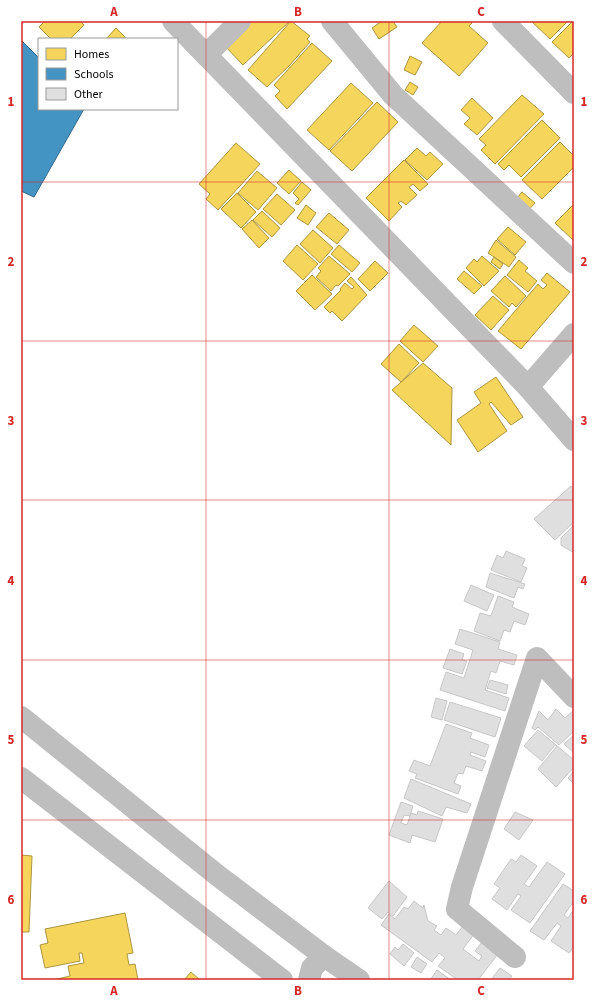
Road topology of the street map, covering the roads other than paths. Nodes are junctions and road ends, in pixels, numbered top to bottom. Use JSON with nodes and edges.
{"nodes":[{"id":1,"x":173,"y":21,"type":"edge"},
{"id":2,"x":240,"y":21,"type":"edge"},
{"id":3,"x":332,"y":21,"type":"edge"},
{"id":4,"x":503,"y":21,"type":"edge"},
{"id":5,"x":206,"y":55,"type":"junction"},
{"id":6,"x":574,"y":93,"type":"edge"},
{"id":7,"x":574,"y":264,"type":"edge"},
{"id":8,"x":574,"y":334,"type":"edge"},
{"id":9,"x":528,"y":387,"type":"junction"},
{"id":10,"x":574,"y":440,"type":"edge"},
{"id":11,"x":574,"y":696,"type":"edge"},
{"id":12,"x":21,"y":718,"type":"edge"},
{"id":13,"x":21,"y":778,"type":"edge"},
{"id":14,"x":324,"y":956,"type":"junction"},
{"id":15,"x":515,"y":957,"type":"dead end"},
{"id":16,"x":282,"y":980,"type":"edge"},
{"id":17,"x":309,"y":980,"type":"edge"},
{"id":18,"x":359,"y":980,"type":"edge"}],
"edges":[{"from":1,"to":5,"type":"street"},
{"from":2,"to":5,"type":"street"},
{"from":3,"to":7,"type":"street"},
{"from":4,"to":6,"type":"street"},
{"from":5,"to":9,"type":"street"},
{"from":8,"to":9,"type":"street"},
{"from":9,"to":10,"type":"street"},
{"from":11,"to":15,"type":"street"},
{"from":12,"to":14,"type":"street"},
{"from":13,"to":16,"type":"street"},
{"from":14,"to":17,"type":"street"},
{"from":14,"to":18,"type":"street"}]}
